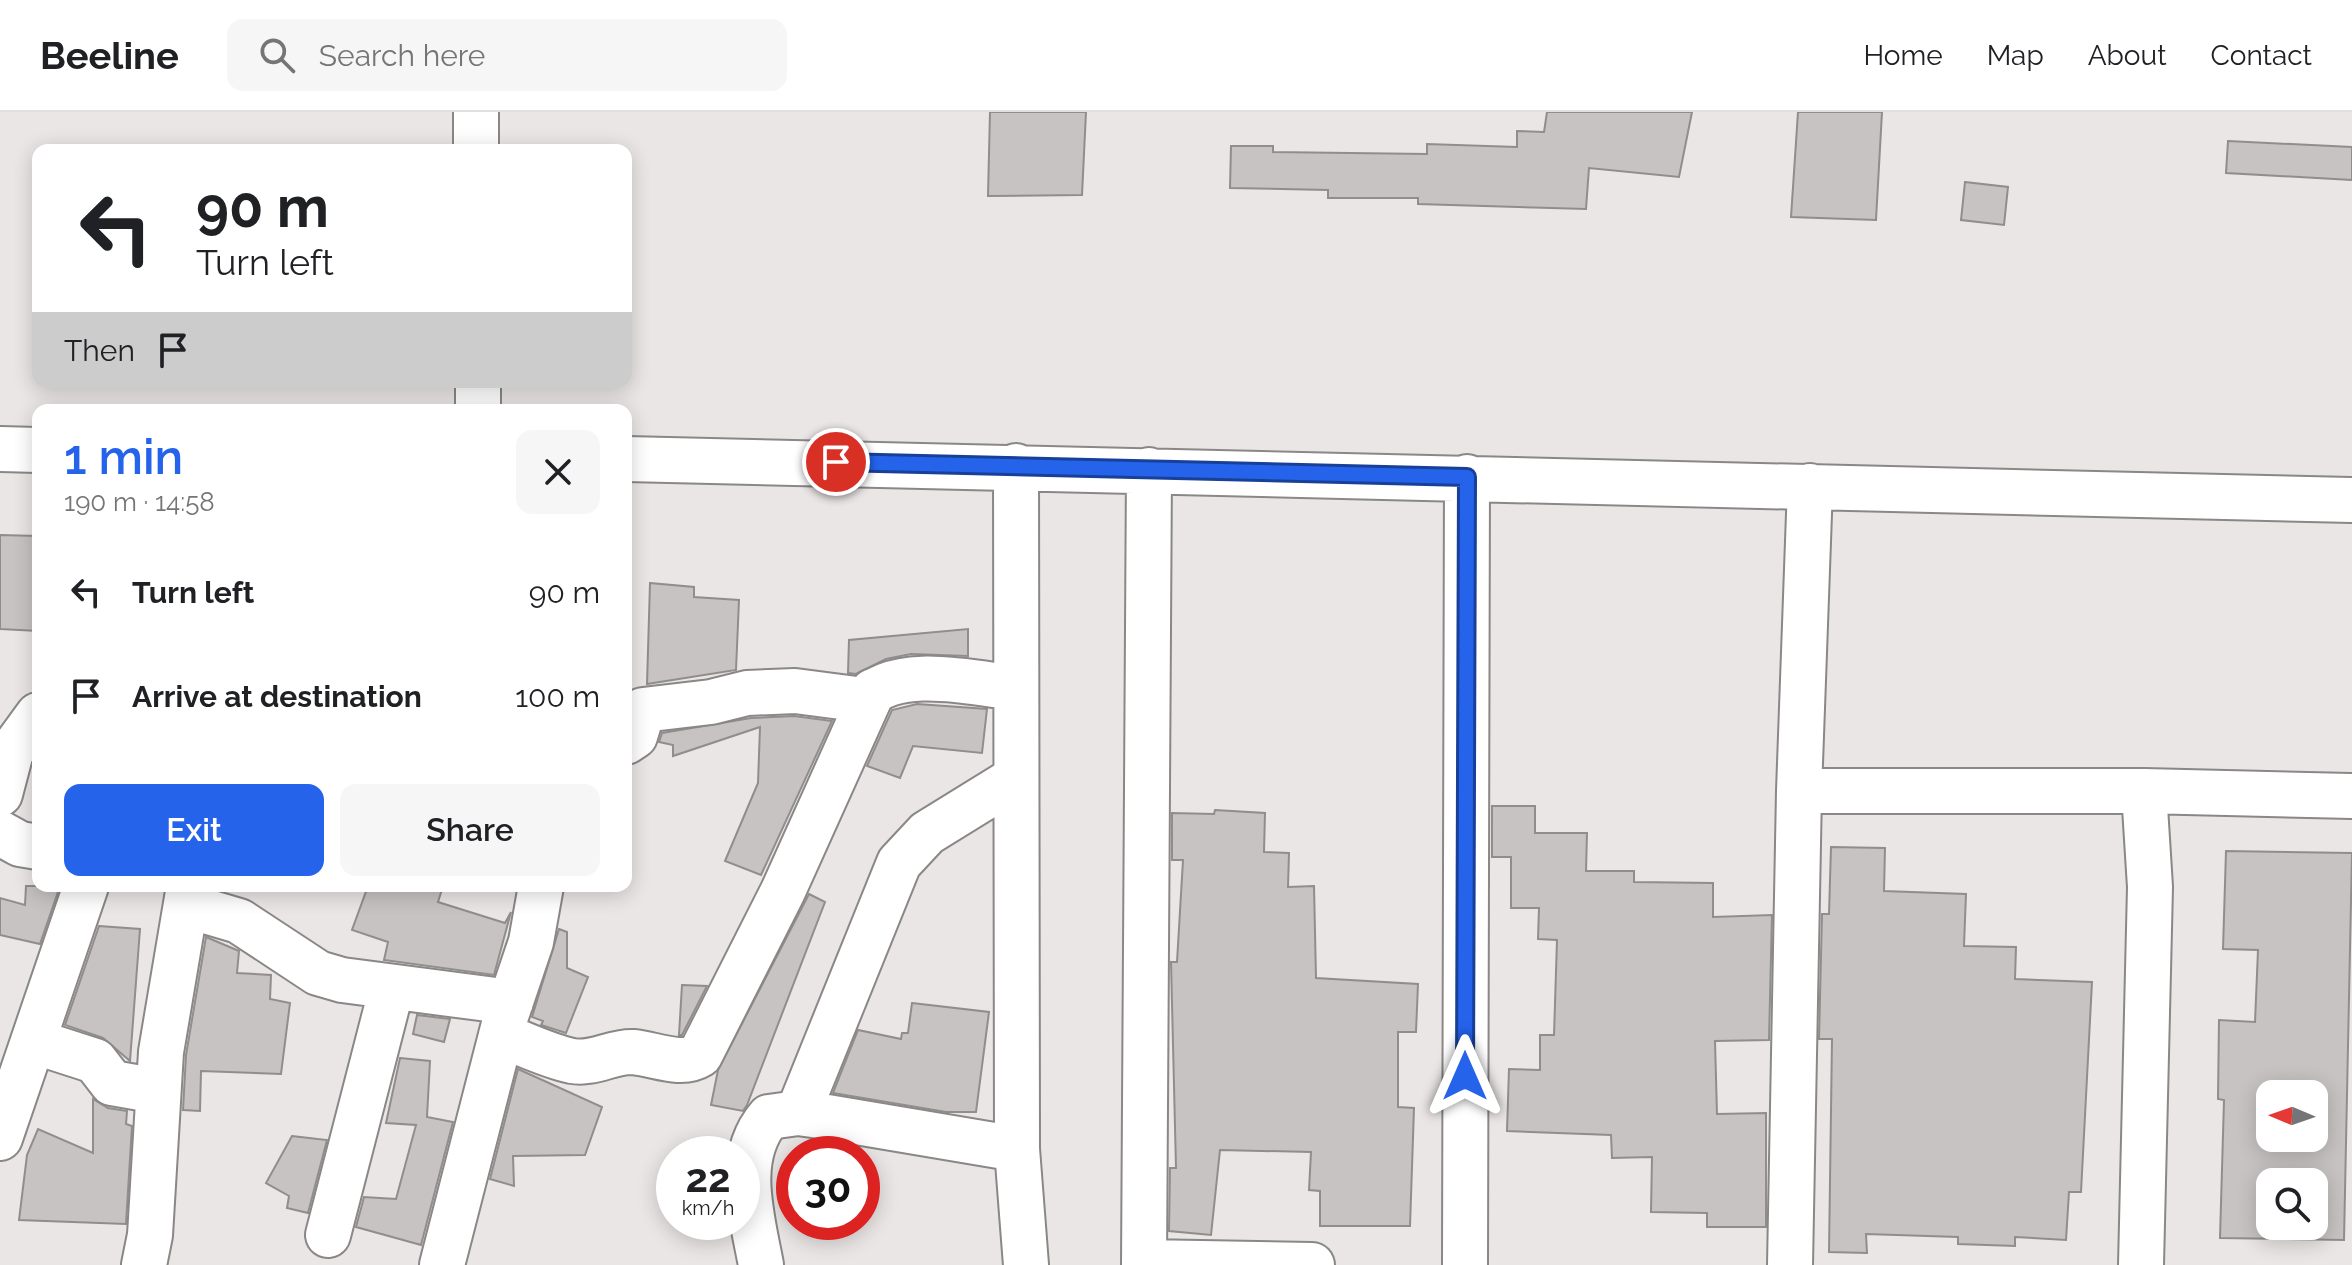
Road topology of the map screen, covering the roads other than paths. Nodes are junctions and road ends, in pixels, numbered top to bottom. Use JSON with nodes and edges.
{"nodes":[{"id":1,"x":476,"y":112,"type":"edge"},
{"id":2,"x":476,"y":144,"type":"edge"},
{"id":3,"x":0,"y":449,"type":"edge"},
{"id":4,"x":32,"y":450,"type":"edge"},
{"id":5,"x":632,"y":459,"type":"edge"},
{"id":6,"x":1016,"y":466,"type":"junction"},
{"id":7,"x":1149,"y":470,"type":"junction"},
{"id":8,"x":1467,"y":477,"type":"junction"},
{"id":9,"x":1810,"y":486,"type":"junction"},
{"id":10,"x":2352,"y":500,"type":"edge"},
{"id":11,"x":1016,"y":688,"type":"junction"},
{"id":12,"x":873,"y":691,"type":"junction"},
{"id":13,"x":32,"y":723,"type":"edge"},
{"id":14,"x":632,"y":738,"type":"edge"},
{"id":15,"x":1016,"y":778,"type":"junction"},
{"id":16,"x":1799,"y":791,"type":"junction"},
{"id":17,"x":2144,"y":791,"type":"junction"},
{"id":18,"x":0,"y":794,"type":"edge"},
{"id":19,"x":2352,"y":796,"type":"edge"},
{"id":20,"x":0,"y":833,"type":"edge"},
{"id":21,"x":32,"y":846,"type":"edge"},
{"id":22,"x":84,"y":892,"type":"edge"},
{"id":23,"x":540,"y":892,"type":"edge"},
{"id":24,"x":188,"y":896,"type":"edge"},
{"id":25,"x":392,"y":987,"type":"junction"},
{"id":26,"x":506,"y":1018,"type":"junction"},
{"id":27,"x":33,"y":1041,"type":"junction"},
{"id":28,"x":158,"y":1091,"type":"junction"},
{"id":29,"x":798,"y":1113,"type":"junction"},
{"id":30,"x":0,"y":1138,"type":"edge"},
{"id":31,"x":1017,"y":1149,"type":"junction"},
{"id":32,"x":328,"y":1235,"type":"dead end"},
{"id":33,"x":1144,"y":1264,"type":"edge"},
{"id":34,"x":144,"y":1265,"type":"edge"},
{"id":35,"x":442,"y":1265,"type":"edge"},
{"id":36,"x":761,"y":1265,"type":"edge"},
{"id":37,"x":1026,"y":1265,"type":"edge"},
{"id":38,"x":1312,"y":1265,"type":"edge"},
{"id":39,"x":1465,"y":1265,"type":"edge"},
{"id":40,"x":1790,"y":1265,"type":"edge"},
{"id":41,"x":2141,"y":1265,"type":"edge"}],
"edges":[{"from":1,"to":2,"type":"street"},
{"from":3,"to":4,"type":"street"},
{"from":5,"to":6,"type":"street"},
{"from":6,"to":7,"type":"street"},
{"from":6,"to":11,"type":"street"},
{"from":7,"to":8,"type":"street"},
{"from":7,"to":33,"type":"street"},
{"from":8,"to":9,"type":"street"},
{"from":8,"to":39,"type":"street"},
{"from":9,"to":10,"type":"street"},
{"from":9,"to":16,"type":"street"},
{"from":11,"to":12,"type":"street"},
{"from":11,"to":15,"type":"street"},
{"from":12,"to":14,"type":"street"},
{"from":12,"to":26,"type":"street"},
{"from":13,"to":18,"type":"street"},
{"from":15,"to":29,"type":"street"},
{"from":15,"to":31,"type":"street"},
{"from":16,"to":17,"type":"street"},
{"from":16,"to":40,"type":"street"},
{"from":17,"to":19,"type":"street"},
{"from":17,"to":41,"type":"street"},
{"from":20,"to":21,"type":"street"},
{"from":22,"to":27,"type":"street"},
{"from":23,"to":26,"type":"street"},
{"from":24,"to":25,"type":"street"},
{"from":24,"to":28,"type":"street"},
{"from":25,"to":26,"type":"street"},
{"from":25,"to":32,"type":"street"},
{"from":26,"to":35,"type":"street"},
{"from":27,"to":28,"type":"street"},
{"from":27,"to":30,"type":"street"},
{"from":28,"to":34,"type":"street"},
{"from":29,"to":31,"type":"street"},
{"from":29,"to":36,"type":"street"},
{"from":31,"to":37,"type":"street"},
{"from":33,"to":38,"type":"street"}]}
